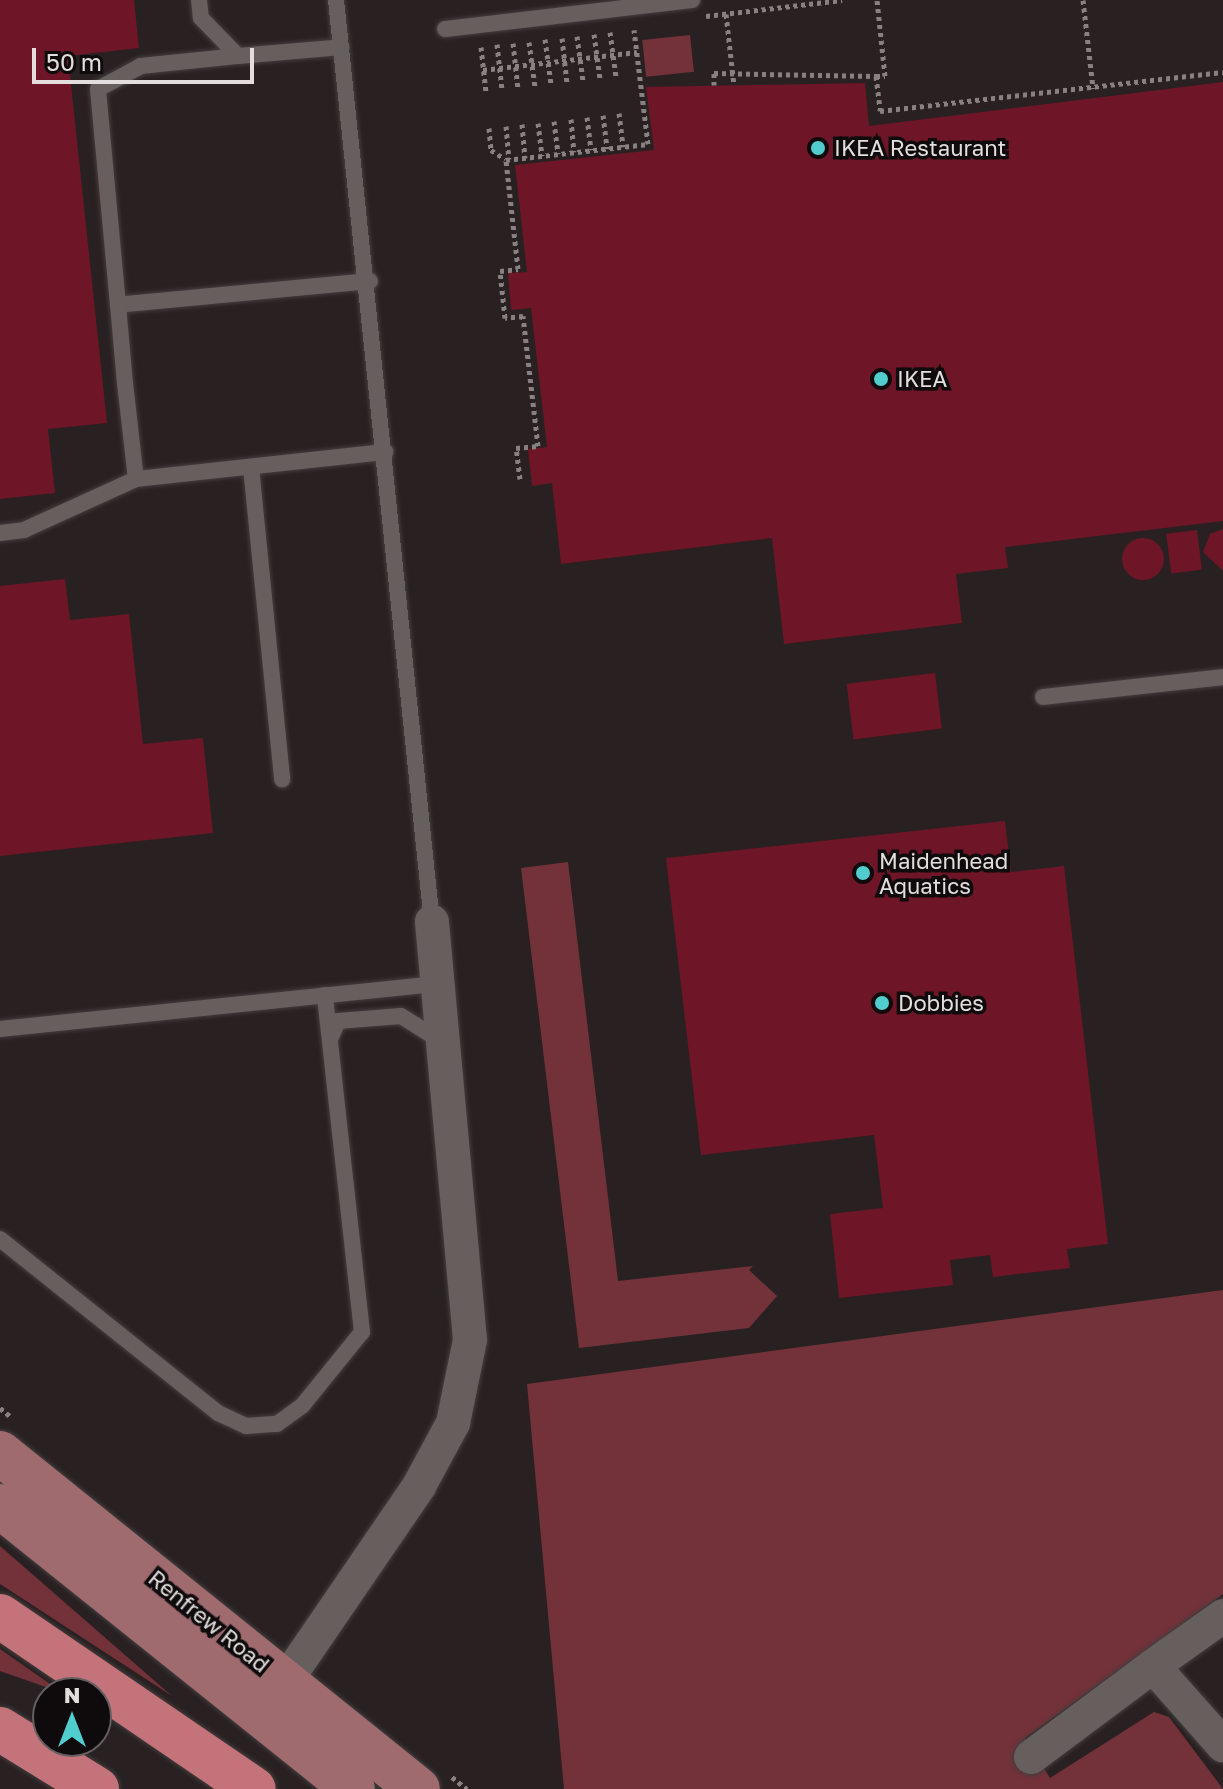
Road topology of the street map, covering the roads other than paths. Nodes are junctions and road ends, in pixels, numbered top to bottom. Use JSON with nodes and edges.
{"nodes":[{"id":1,"x":199,"y":0,"type":"edge"},
{"id":2,"x":336,"y":0,"type":"edge"},
{"id":3,"x":692,"y":0,"type":"edge"},
{"id":4,"x":445,"y":29,"type":"dead end"},
{"id":5,"x":342,"y":47,"type":"junction"},
{"id":6,"x":238,"y":56,"type":"junction"},
{"id":7,"x":370,"y":281,"type":"junction"},
{"id":8,"x":118,"y":305,"type":"junction"},
{"id":9,"x":386,"y":452,"type":"junction"},
{"id":10,"x":251,"y":467,"type":"junction"},
{"id":11,"x":136,"y":479,"type":"junction"},
{"id":12,"x":0,"y":533,"type":"edge"},
{"id":13,"x":1223,"y":677,"type":"edge"},
{"id":14,"x":1043,"y":697,"type":"dead end"},
{"id":15,"x":282,"y":779,"type":"dead end"},
{"id":16,"x":432,"y":922,"type":"joint"},
{"id":17,"x":437,"y":984,"type":"junction"},
{"id":18,"x":325,"y":995,"type":"junction"},
{"id":19,"x":0,"y":1029,"type":"edge"},
{"id":20,"x":330,"y":1038,"type":"junction"},
{"id":21,"x":442,"y":1042,"type":"junction"},
{"id":22,"x":0,"y":1239,"type":"edge"},
{"id":23,"x":0,"y":1453,"type":"edge"},
{"id":24,"x":0,"y":1506,"type":"edge"},
{"id":25,"x":0,"y":1616,"type":"edge"},
{"id":26,"x":1223,"y":1616,"type":"edge"},
{"id":27,"x":1153,"y":1666,"type":"junction"},
{"id":28,"x":285,"y":1682,"type":"junction"},
{"id":29,"x":0,"y":1729,"type":"edge"},
{"id":30,"x":1223,"y":1745,"type":"edge"},
{"id":31,"x":0,"y":1753,"type":"edge"},
{"id":32,"x":1031,"y":1757,"type":"dead end"},
{"id":33,"x":74,"y":1789,"type":"edge"},
{"id":34,"x":97,"y":1789,"type":"edge"},
{"id":35,"x":254,"y":1789,"type":"edge"},
{"id":36,"x":353,"y":1789,"type":"edge"},
{"id":37,"x":418,"y":1789,"type":"edge"}],
"edges":[{"from":1,"to":6,"type":"lane"},
{"from":2,"to":5,"type":"lane"},
{"from":3,"to":4,"type":"lane"},
{"from":5,"to":6,"type":"lane"},
{"from":5,"to":7,"type":"lane"},
{"from":6,"to":8,"type":"lane"},
{"from":7,"to":8,"type":"lane"},
{"from":7,"to":9,"type":"lane"},
{"from":8,"to":11,"type":"lane"},
{"from":9,"to":10,"type":"lane"},
{"from":9,"to":16,"type":"lane"},
{"from":10,"to":11,"type":"lane"},
{"from":10,"to":15,"type":"lane"},
{"from":11,"to":12,"type":"lane"},
{"from":13,"to":14,"type":"lane"},
{"from":16,"to":17,"type":"street"},
{"from":17,"to":18,"type":"lane"},
{"from":17,"to":21,"type":"street"},
{"from":18,"to":19,"type":"lane"},
{"from":18,"to":20,"type":"lane"},
{"from":20,"to":21,"type":"lane"},
{"from":20,"to":22,"type":"lane"},
{"from":21,"to":28,"type":"street"},
{"from":23,"to":28,"type":"main road","name":"Renfrew Road"},
{"from":24,"to":36,"type":"main road","name":"Renfrew Road"},
{"from":25,"to":35,"type":"highway"},
{"from":26,"to":27,"type":"street"},
{"from":27,"to":30,"type":"street"},
{"from":27,"to":32,"type":"street"},
{"from":28,"to":37,"type":"main road","name":"Renfrew Road"},
{"from":29,"to":34,"type":"highway"},
{"from":31,"to":33,"type":"highway"}]}
